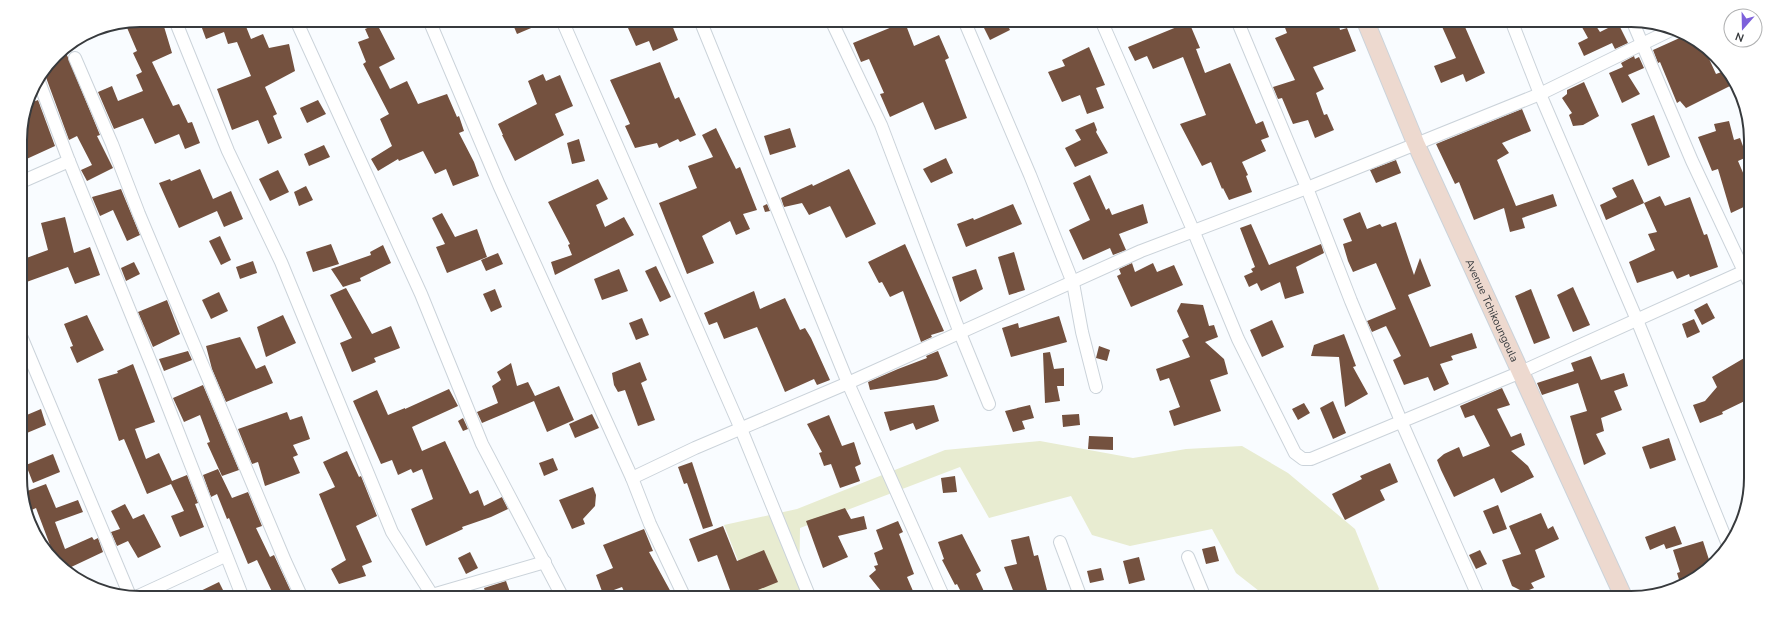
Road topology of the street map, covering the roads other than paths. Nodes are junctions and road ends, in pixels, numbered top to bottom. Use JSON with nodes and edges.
{"nodes":[{"id":1,"x":179,"y":27,"type":"edge"},
{"id":2,"x":299,"y":27,"type":"edge"},
{"id":3,"x":432,"y":27,"type":"edge"},
{"id":4,"x":565,"y":27,"type":"edge"},
{"id":5,"x":703,"y":27,"type":"edge"},
{"id":6,"x":834,"y":27,"type":"edge"},
{"id":7,"x":967,"y":27,"type":"edge"},
{"id":8,"x":1104,"y":27,"type":"edge"},
{"id":9,"x":1240,"y":27,"type":"edge"},
{"id":10,"x":1368,"y":27,"type":"edge"},
{"id":11,"x":1514,"y":27,"type":"edge"},
{"id":12,"x":1635,"y":27,"type":"edge"},
{"id":13,"x":1665,"y":33,"type":"edge"},
{"id":14,"x":1641,"y":44,"type":"junction"},
{"id":15,"x":75,"y":58,"type":"dead end"},
{"id":16,"x":41,"y":87,"type":"edge"},
{"id":17,"x":1540,"y":94,"type":"junction"},
{"id":18,"x":1416,"y":144,"type":"junction"},
{"id":19,"x":69,"y":161,"type":"junction"},
{"id":20,"x":27,"y":179,"type":"edge"},
{"id":21,"x":1307,"y":188,"type":"junction"},
{"id":22,"x":1192,"y":230,"type":"junction"},
{"id":23,"x":1744,"y":269,"type":"edge"},
{"id":24,"x":1744,"y":271,"type":"edge"},
{"id":25,"x":1073,"y":283,"type":"junction"},
{"id":26,"x":1637,"y":320,"type":"junction"},
{"id":27,"x":960,"y":333,"type":"junction"},
{"id":28,"x":27,"y":350,"type":"edge"},
{"id":29,"x":1522,"y":372,"type":"junction"},
{"id":30,"x":848,"y":383,"type":"junction"},
{"id":31,"x":1096,"y":387,"type":"dead end"},
{"id":32,"x":989,"y":404,"type":"dead end"},
{"id":33,"x":1401,"y":422,"type":"junction"},
{"id":34,"x":741,"y":428,"type":"junction"},
{"id":35,"x":632,"y":478,"type":"junction"},
{"id":36,"x":1726,"y":539,"type":"edge"},
{"id":37,"x":1060,"y":542,"type":"dead end"},
{"id":38,"x":225,"y":556,"type":"junction"},
{"id":39,"x":1188,"y":557,"type":"dead end"},
{"id":40,"x":545,"y":562,"type":"junction"},
{"id":41,"x":128,"y":590,"type":"edge"},
{"id":42,"x":149,"y":591,"type":"edge"},
{"id":43,"x":240,"y":591,"type":"edge"},
{"id":44,"x":299,"y":591,"type":"edge"},
{"id":45,"x":429,"y":591,"type":"edge"},
{"id":46,"x":452,"y":591,"type":"edge"},
{"id":47,"x":560,"y":591,"type":"edge"},
{"id":48,"x":682,"y":591,"type":"edge"},
{"id":49,"x":807,"y":591,"type":"edge"},
{"id":50,"x":941,"y":591,"type":"edge"},
{"id":51,"x":1078,"y":591,"type":"edge"},
{"id":52,"x":1202,"y":591,"type":"edge"},
{"id":53,"x":1476,"y":591,"type":"edge"},
{"id":54,"x":1621,"y":591,"type":"edge"}],
"edges":[{"from":1,"to":45,"type":"street"},
{"from":2,"to":40,"type":"street"},
{"from":3,"to":35,"type":"street"},
{"from":4,"to":34,"type":"street"},
{"from":5,"to":30,"type":"street"},
{"from":6,"to":27,"type":"street"},
{"from":7,"to":25,"type":"street"},
{"from":8,"to":22,"type":"street"},
{"from":9,"to":21,"type":"street"},
{"from":10,"to":18,"type":"street","name":"Avenue Tchikoungoula"},
{"from":11,"to":17,"type":"street"},
{"from":12,"to":14,"type":"street"},
{"from":13,"to":14,"type":"street"},
{"from":14,"to":17,"type":"street"},
{"from":14,"to":23,"type":"street"},
{"from":15,"to":44,"type":"street"},
{"from":16,"to":19,"type":"street"},
{"from":17,"to":18,"type":"street"},
{"from":17,"to":26,"type":"street"},
{"from":18,"to":21,"type":"street"},
{"from":18,"to":29,"type":"street","name":"Avenue Tchikoungoula"},
{"from":19,"to":20,"type":"street"},
{"from":19,"to":38,"type":"street"},
{"from":21,"to":22,"type":"street"},
{"from":21,"to":33,"type":"street"},
{"from":22,"to":25,"type":"street"},
{"from":22,"to":33,"type":"street"},
{"from":24,"to":26,"type":"street"},
{"from":25,"to":27,"type":"street"},
{"from":25,"to":31,"type":"street"},
{"from":26,"to":29,"type":"street"},
{"from":26,"to":36,"type":"street"},
{"from":27,"to":30,"type":"street"},
{"from":27,"to":32,"type":"street"},
{"from":28,"to":41,"type":"street"},
{"from":29,"to":33,"type":"street"},
{"from":29,"to":54,"type":"street","name":"Avenue Tchikoungoula"},
{"from":30,"to":34,"type":"street"},
{"from":30,"to":50,"type":"street"},
{"from":33,"to":53,"type":"street"},
{"from":34,"to":35,"type":"street"},
{"from":34,"to":49,"type":"street"},
{"from":35,"to":48,"type":"street"},
{"from":37,"to":51,"type":"street"},
{"from":38,"to":42,"type":"street"},
{"from":38,"to":43,"type":"street"},
{"from":39,"to":52,"type":"street"},
{"from":40,"to":46,"type":"street"},
{"from":40,"to":47,"type":"street"}]}
